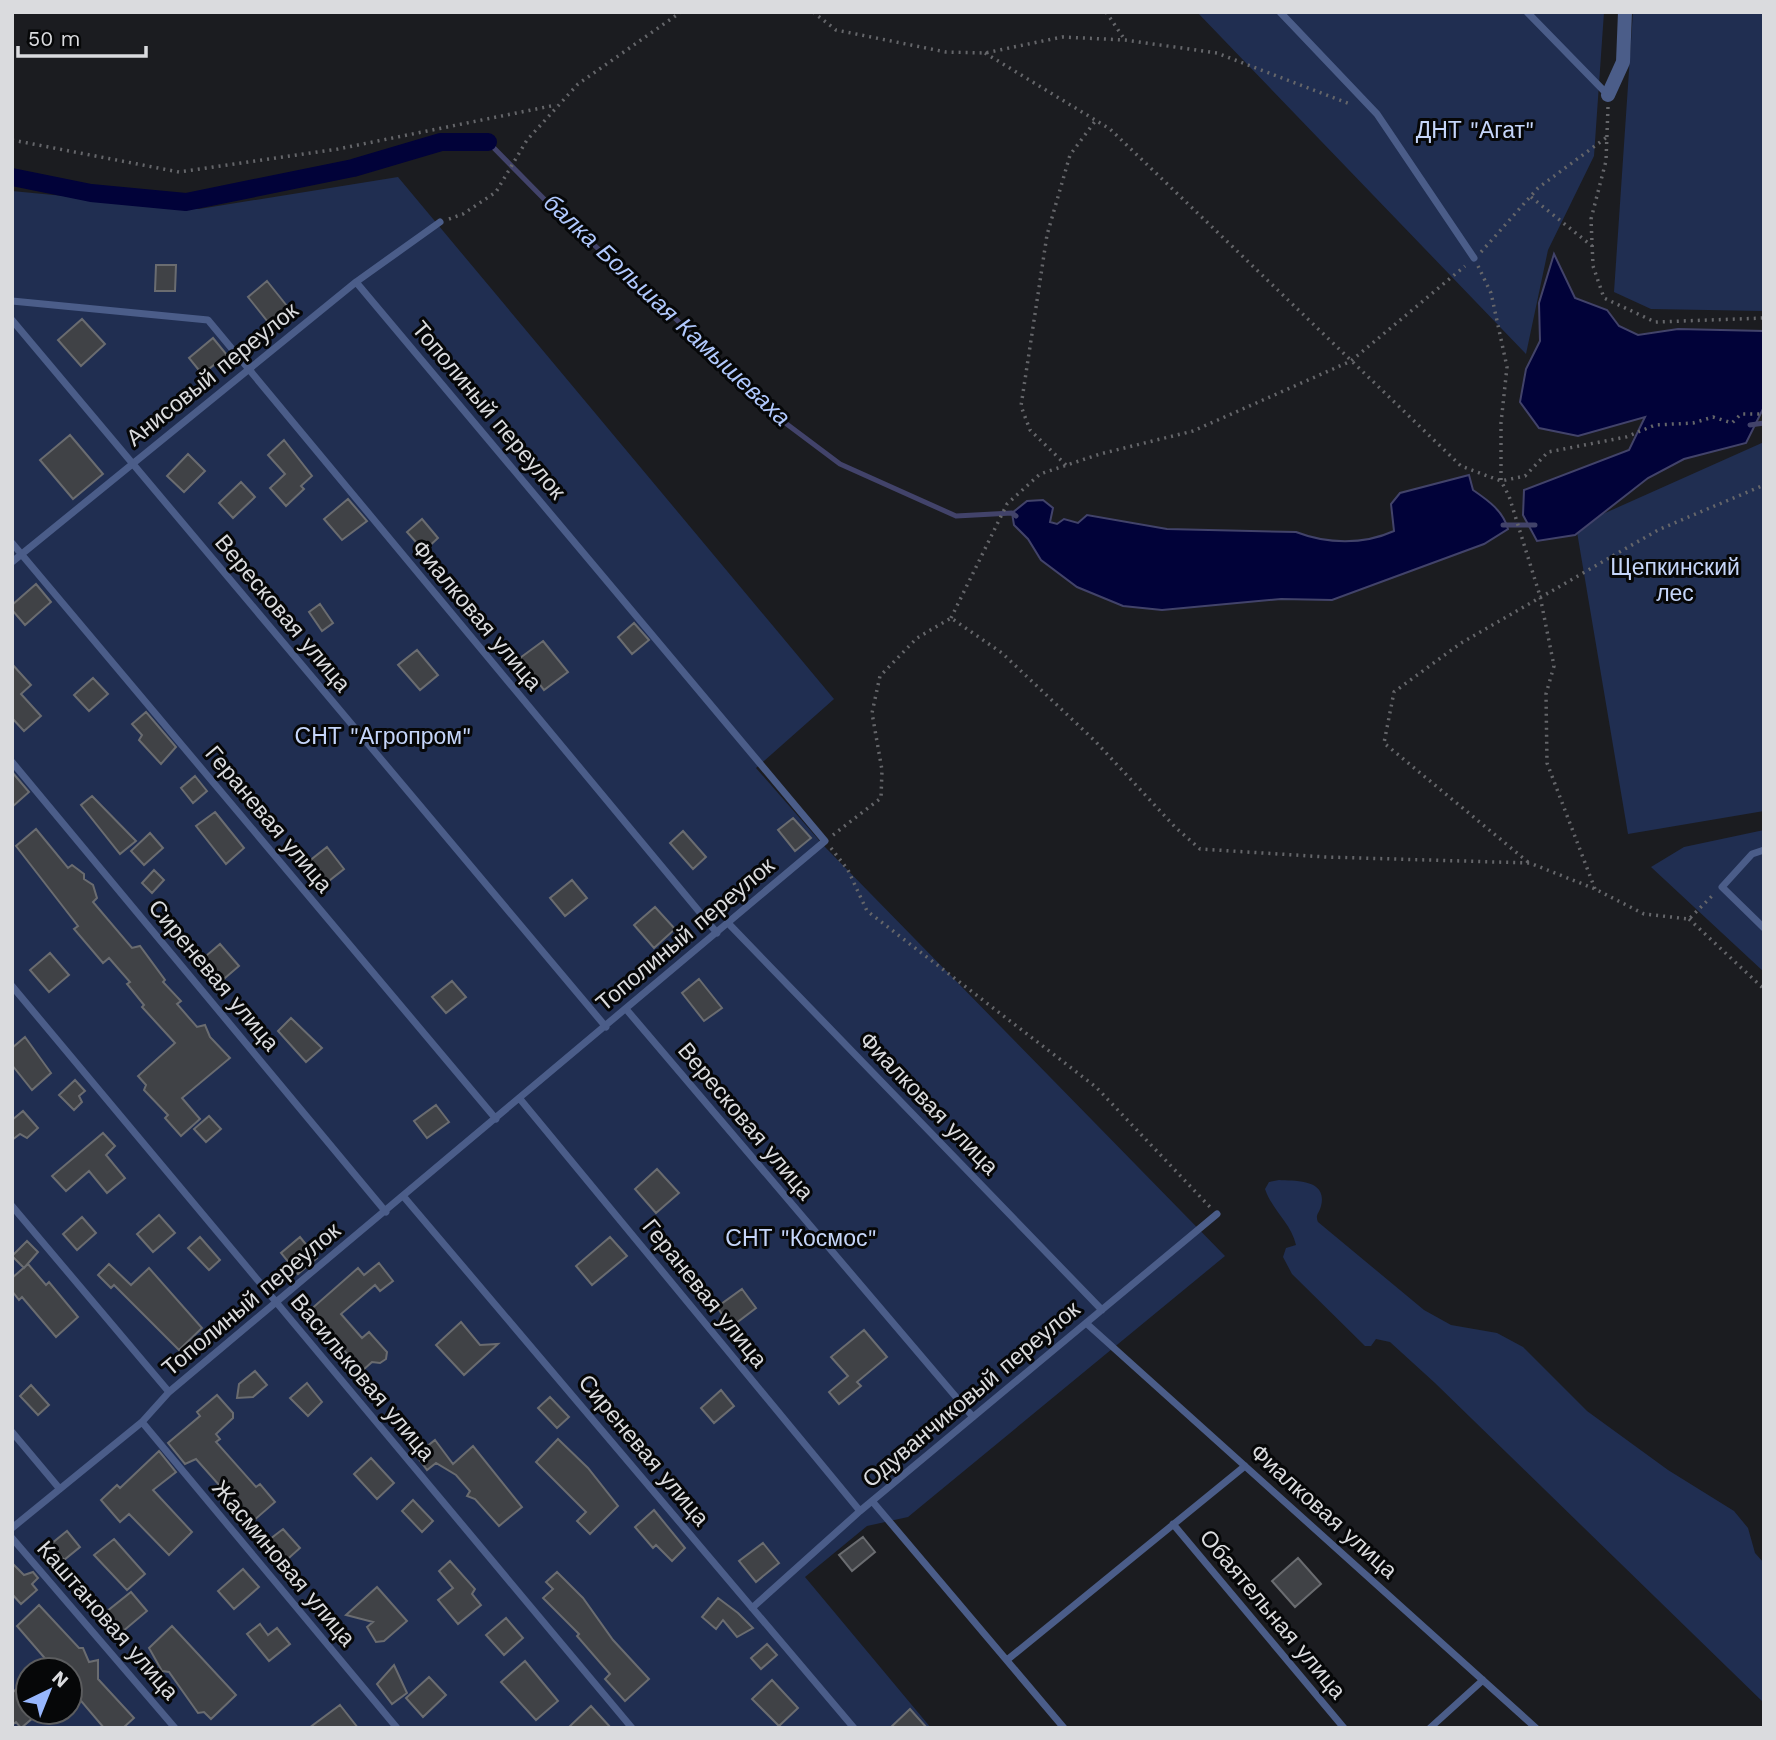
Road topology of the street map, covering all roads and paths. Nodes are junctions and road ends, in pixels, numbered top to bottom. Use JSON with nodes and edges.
{"nodes":[{"id":1,"x":681,"y":12,"type":"edge"},
{"id":2,"x":813,"y":12,"type":"edge"},
{"id":3,"x":1106,"y":12,"type":"edge"},
{"id":4,"x":1280,"y":12,"type":"edge"},
{"id":5,"x":1527,"y":12,"type":"edge"},
{"id":6,"x":1625,"y":12,"type":"edge"},
{"id":7,"x":1125,"y":40,"type":"junction"},
{"id":8,"x":985,"y":53,"type":"junction"},
{"id":9,"x":1608,"y":95,"type":"junction"},
{"id":10,"x":1353,"y":105,"type":"dead end"},
{"id":11,"x":556,"y":106,"type":"junction"},
{"id":12,"x":1096,"y":120,"type":"junction"},
{"id":13,"x":1607,"y":137,"type":"junction"},
{"id":14,"x":12,"y":140,"type":"edge"},
{"id":15,"x":1531,"y":197,"type":"junction"},
{"id":16,"x":440,"y":222,"type":"joint"},
{"id":17,"x":1592,"y":246,"type":"junction"},
{"id":18,"x":1474,"y":258,"type":"junction"},
{"id":19,"x":356,"y":282,"type":"junction"},
{"id":20,"x":12,"y":300,"type":"edge"},
{"id":21,"x":1764,"y":318,"type":"edge"},
{"id":22,"x":12,"y":320,"type":"edge"},
{"id":23,"x":1351,"y":361,"type":"junction"},
{"id":24,"x":249,"y":372,"type":"junction"},
{"id":25,"x":1764,"y":414,"type":"edge"},
{"id":26,"x":132,"y":463,"type":"junction"},
{"id":27,"x":1066,"y":466,"type":"junction"},
{"id":28,"x":1501,"y":481,"type":"junction"},
{"id":29,"x":1764,"y":485,"type":"edge"},
{"id":30,"x":12,"y":542,"type":"edge"},
{"id":31,"x":22,"y":554,"type":"junction"},
{"id":32,"x":12,"y":562,"type":"edge"},
{"id":33,"x":1540,"y":596,"type":"junction"},
{"id":34,"x":951,"y":618,"type":"junction"},
{"id":35,"x":12,"y":762,"type":"edge"},
{"id":36,"x":825,"y":841,"type":"junction"},
{"id":37,"x":1764,"y":850,"type":"edge"},
{"id":38,"x":1530,"y":863,"type":"junction"},
{"id":39,"x":1722,"y":887,"type":"junction"},
{"id":40,"x":1595,"y":889,"type":"junction"},
{"id":41,"x":1689,"y":919,"type":"junction"},
{"id":42,"x":728,"y":923,"type":"junction"},
{"id":43,"x":1764,"y":928,"type":"edge"},
{"id":44,"x":717,"y":933,"type":"junction"},
{"id":45,"x":12,"y":986,"type":"edge"},
{"id":46,"x":1764,"y":989,"type":"edge"},
{"id":47,"x":626,"y":1009,"type":"junction"},
{"id":48,"x":606,"y":1027,"type":"junction"},
{"id":49,"x":520,"y":1099,"type":"junction"},
{"id":50,"x":496,"y":1119,"type":"junction"},
{"id":51,"x":404,"y":1197,"type":"junction"},
{"id":52,"x":12,"y":1206,"type":"edge"},
{"id":53,"x":386,"y":1212,"type":"junction"},
{"id":54,"x":1217,"y":1214,"type":"joint"},
{"id":55,"x":277,"y":1304,"type":"junction"},
{"id":56,"x":1102,"y":1310,"type":"junction"},
{"id":57,"x":1086,"y":1323,"type":"junction"},
{"id":58,"x":169,"y":1392,"type":"junction"},
{"id":59,"x":973,"y":1417,"type":"junction"},
{"id":60,"x":142,"y":1422,"type":"junction"},
{"id":61,"x":12,"y":1432,"type":"edge"},
{"id":62,"x":1245,"y":1466,"type":"junction"},
{"id":63,"x":60,"y":1488,"type":"junction"},
{"id":64,"x":872,"y":1501,"type":"junction"},
{"id":65,"x":860,"y":1511,"type":"junction"},
{"id":66,"x":1173,"y":1524,"type":"junction"},
{"id":67,"x":12,"y":1528,"type":"edge"},
{"id":68,"x":12,"y":1538,"type":"edge"},
{"id":69,"x":752,"y":1608,"type":"junction"},
{"id":70,"x":1007,"y":1660,"type":"junction"},
{"id":71,"x":1483,"y":1680,"type":"junction"},
{"id":72,"x":175,"y":1728,"type":"edge"},
{"id":73,"x":397,"y":1728,"type":"edge"},
{"id":74,"x":632,"y":1728,"type":"edge"},
{"id":75,"x":854,"y":1728,"type":"edge"},
{"id":76,"x":1064,"y":1728,"type":"edge"},
{"id":77,"x":1344,"y":1728,"type":"edge"},
{"id":78,"x":1430,"y":1728,"type":"edge"},
{"id":79,"x":1536,"y":1728,"type":"edge"}],
"edges":[{"from":1,"to":11,"type":"path"},
{"from":2,"to":8,"type":"path"},
{"from":3,"to":7,"type":"path"},
{"from":4,"to":18,"type":"lane"},
{"from":5,"to":9,"type":"lane"},
{"from":6,"to":9,"type":"street"},
{"from":7,"to":8,"type":"path"},
{"from":7,"to":10,"type":"path"},
{"from":8,"to":12,"type":"path"},
{"from":9,"to":13,"type":"path"},
{"from":11,"to":14,"type":"path"},
{"from":11,"to":16,"type":"path"},
{"from":12,"to":23,"type":"path"},
{"from":12,"to":27,"type":"path"},
{"from":13,"to":15,"type":"path"},
{"from":13,"to":17,"type":"path"},
{"from":15,"to":17,"type":"path"},
{"from":15,"to":18,"type":"path"},
{"from":16,"to":19,"type":"lane","name":"Анисовый переулок"},
{"from":17,"to":21,"type":"path"},
{"from":18,"to":23,"type":"path"},
{"from":18,"to":28,"type":"path"},
{"from":19,"to":24,"type":"lane","name":"Анисовый переулок"},
{"from":19,"to":36,"type":"lane","name":"Тополиный переулок"},
{"from":20,"to":24,"type":"lane","name":"Фиалковая улица"},
{"from":22,"to":26,"type":"lane","name":"Вересковая улица"},
{"from":23,"to":27,"type":"path"},
{"from":23,"to":28,"type":"path"},
{"from":24,"to":26,"type":"lane","name":"Анисовый переулок"},
{"from":24,"to":44,"type":"lane","name":"Фиалковая улица"},
{"from":25,"to":28,"type":"path"},
{"from":26,"to":31,"type":"lane","name":"Анисовый переулок"},
{"from":26,"to":48,"type":"lane","name":"Вересковая улица"},
{"from":27,"to":34,"type":"path"},
{"from":28,"to":33,"type":"path"},
{"from":29,"to":33,"type":"path"},
{"from":30,"to":31,"type":"lane","name":"Гераневая улица"},
{"from":31,"to":32,"type":"lane","name":"Анисовый переулок"},
{"from":31,"to":50,"type":"lane","name":"Гераневая улица"},
{"from":33,"to":38,"type":"path"},
{"from":33,"to":40,"type":"path"},
{"from":34,"to":36,"type":"path"},
{"from":34,"to":38,"type":"path"},
{"from":35,"to":53,"type":"lane","name":"Сиреневая улица"},
{"from":36,"to":42,"type":"lane","name":"Тополиный переулок"},
{"from":36,"to":54,"type":"path"},
{"from":37,"to":39,"type":"lane"},
{"from":38,"to":40,"type":"path"},
{"from":39,"to":41,"type":"path"},
{"from":39,"to":43,"type":"lane"},
{"from":40,"to":41,"type":"path"},
{"from":41,"to":46,"type":"path"},
{"from":42,"to":44,"type":"lane","name":"Тополиный переулок"},
{"from":42,"to":56,"type":"lane","name":"Фиалковая улица"},
{"from":44,"to":47,"type":"lane","name":"Тополиный переулок"},
{"from":45,"to":55,"type":"lane","name":"Васильковая улица"},
{"from":47,"to":48,"type":"lane","name":"Тополиный переулок"},
{"from":47,"to":59,"type":"lane","name":"Вересковая улица"},
{"from":48,"to":49,"type":"lane","name":"Тополиный переулок"},
{"from":49,"to":50,"type":"lane","name":"Тополиный переулок"},
{"from":49,"to":65,"type":"lane","name":"Гераневая улица"},
{"from":50,"to":51,"type":"lane","name":"Тополиный переулок"},
{"from":51,"to":53,"type":"lane","name":"Тополиный переулок"},
{"from":51,"to":69,"type":"lane","name":"Сиреневая улица"},
{"from":52,"to":58,"type":"lane"},
{"from":53,"to":55,"type":"lane","name":"Тополиный переулок"},
{"from":54,"to":56,"type":"lane","name":"Одуванчиковый переулок"},
{"from":55,"to":58,"type":"lane","name":"Тополиный переулок"},
{"from":55,"to":74,"type":"lane","name":"Васильковая улица"},
{"from":56,"to":57,"type":"lane","name":"Одуванчиковый переулок"},
{"from":57,"to":59,"type":"lane","name":"Одуванчиковый переулок"},
{"from":57,"to":62,"type":"lane","name":"Фиалковая улица"},
{"from":58,"to":60,"type":"lane","name":"Тополиный переулок"},
{"from":59,"to":64,"type":"lane","name":"Одуванчиковый переулок"},
{"from":60,"to":63,"type":"lane","name":"Тополиный переулок"},
{"from":60,"to":73,"type":"lane","name":"Жасминовая улица"},
{"from":61,"to":63,"type":"lane"},
{"from":62,"to":66,"type":"lane"},
{"from":62,"to":71,"type":"lane","name":"Фиалковая улица"},
{"from":63,"to":67,"type":"lane","name":"Тополиный переулок"},
{"from":64,"to":65,"type":"lane","name":"Одуванчиковый переулок"},
{"from":64,"to":70,"type":"lane"},
{"from":65,"to":69,"type":"lane","name":"Одуванчиковый переулок"},
{"from":66,"to":70,"type":"lane"},
{"from":66,"to":77,"type":"lane","name":"Обаятельная улица"},
{"from":68,"to":72,"type":"lane","name":"Каштановая улица"},
{"from":69,"to":75,"type":"lane","name":"Сиреневая улица"},
{"from":70,"to":76,"type":"lane"},
{"from":71,"to":78,"type":"lane"},
{"from":71,"to":79,"type":"lane","name":"Фиалковая улица"}]}
